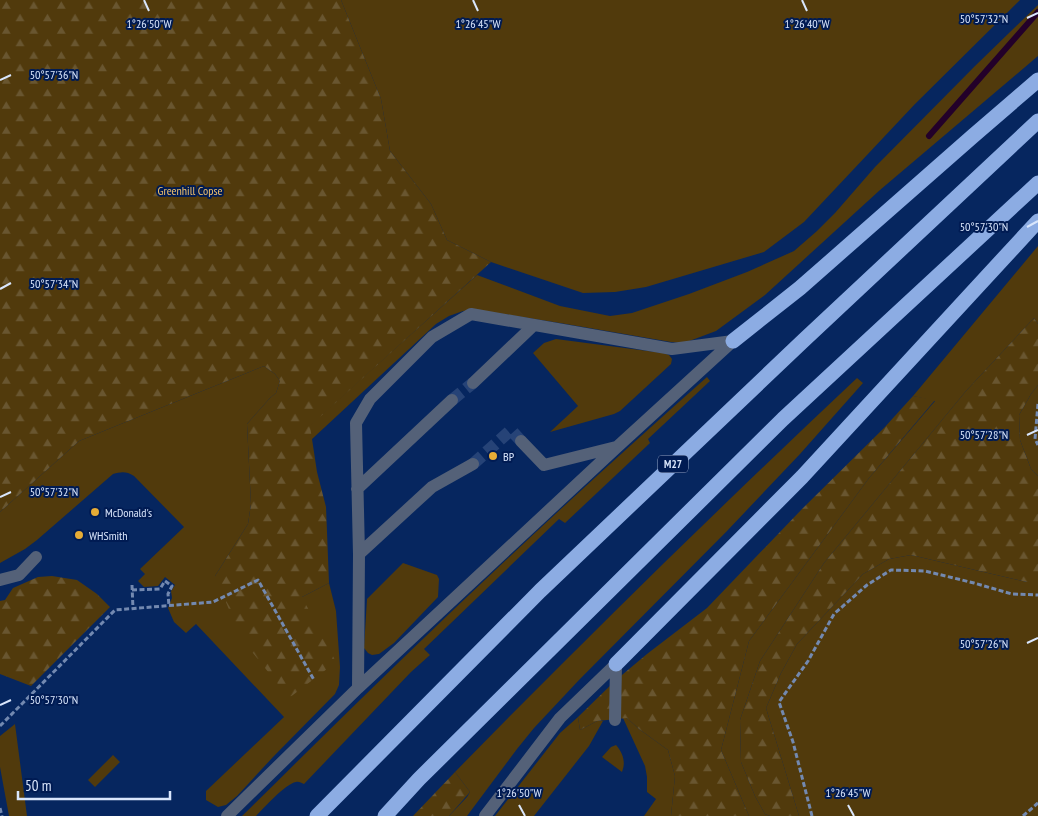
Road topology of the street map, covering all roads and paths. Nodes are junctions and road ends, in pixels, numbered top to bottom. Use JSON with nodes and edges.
{"nodes":[{"id":1,"x":1038,"y":80,"type":"edge"},
{"id":2,"x":1038,"y":121,"type":"edge"},
{"id":3,"x":1038,"y":183,"type":"edge"},
{"id":4,"x":1038,"y":221,"type":"edge"},
{"id":5,"x":534,"y":325,"type":"junction"},
{"id":6,"x":733,"y":341,"type":"junction"},
{"id":7,"x":473,"y":383,"type":"tunnel mouth"},
{"id":8,"x":452,"y":400,"type":"tunnel mouth"},
{"id":9,"x":1038,"y":404,"type":"edge"},
{"id":10,"x":521,"y":441,"type":"tunnel mouth"},
{"id":11,"x":1038,"y":444,"type":"edge"},
{"id":12,"x":617,"y":447,"type":"junction"},
{"id":13,"x":473,"y":464,"type":"tunnel mouth"},
{"id":14,"x":357,"y":489,"type":"junction"},
{"id":15,"x":359,"y":554,"type":"junction"},
{"id":16,"x":36,"y":557,"type":"dead end"},
{"id":17,"x":0,"y":580,"type":"edge"},
{"id":18,"x":132,"y":585,"type":"dead end"},
{"id":19,"x":132,"y":590,"type":"junction"},
{"id":20,"x":1038,"y":595,"type":"edge"},
{"id":21,"x":169,"y":606,"type":"junction"},
{"id":22,"x":133,"y":609,"type":"junction"},
{"id":23,"x":616,"y":664,"type":"junction"},
{"id":24,"x":314,"y":680,"type":"dead end"},
{"id":25,"x":358,"y":688,"type":"junction"},
{"id":26,"x":615,"y":720,"type":"dead end"},
{"id":27,"x":0,"y":726,"type":"edge"},
{"id":28,"x":1038,"y":803,"type":"edge"},
{"id":29,"x":0,"y":808,"type":"edge"},
{"id":30,"x":2,"y":816,"type":"edge"},
{"id":31,"x":227,"y":816,"type":"edge"},
{"id":32,"x":317,"y":816,"type":"edge"},
{"id":33,"x":385,"y":816,"type":"edge"},
{"id":34,"x":486,"y":816,"type":"edge"},
{"id":35,"x":812,"y":816,"type":"edge"},
{"id":36,"x":1023,"y":816,"type":"edge"}],
"edges":[{"from":1,"to":6,"type":"highway"},
{"from":2,"to":32,"type":"highway","number":"M27"},
{"from":3,"to":33,"type":"highway"},
{"from":4,"to":23,"type":"highway"},
{"from":5,"to":6,"type":"lane"},
{"from":5,"to":7,"type":"lane"},
{"from":5,"to":14,"type":"lane"},
{"from":6,"to":12,"type":"lane"},
{"from":8,"to":14,"type":"lane"},
{"from":9,"to":11,"type":"path"},
{"from":10,"to":12,"type":"lane"},
{"from":12,"to":25,"type":"lane"},
{"from":13,"to":15,"type":"lane"},
{"from":14,"to":15,"type":"lane"},
{"from":15,"to":25,"type":"lane"},
{"from":16,"to":17,"type":"lane"},
{"from":18,"to":19,"type":"path"},
{"from":19,"to":21,"type":"path"},
{"from":19,"to":22,"type":"path"},
{"from":20,"to":35,"type":"path"},
{"from":21,"to":22,"type":"path"},
{"from":21,"to":24,"type":"path"},
{"from":22,"to":27,"type":"path"},
{"from":23,"to":26,"type":"lane"},
{"from":23,"to":34,"type":"lane"},
{"from":25,"to":31,"type":"lane"},
{"from":28,"to":36,"type":"path"},
{"from":29,"to":30,"type":"path"}]}
